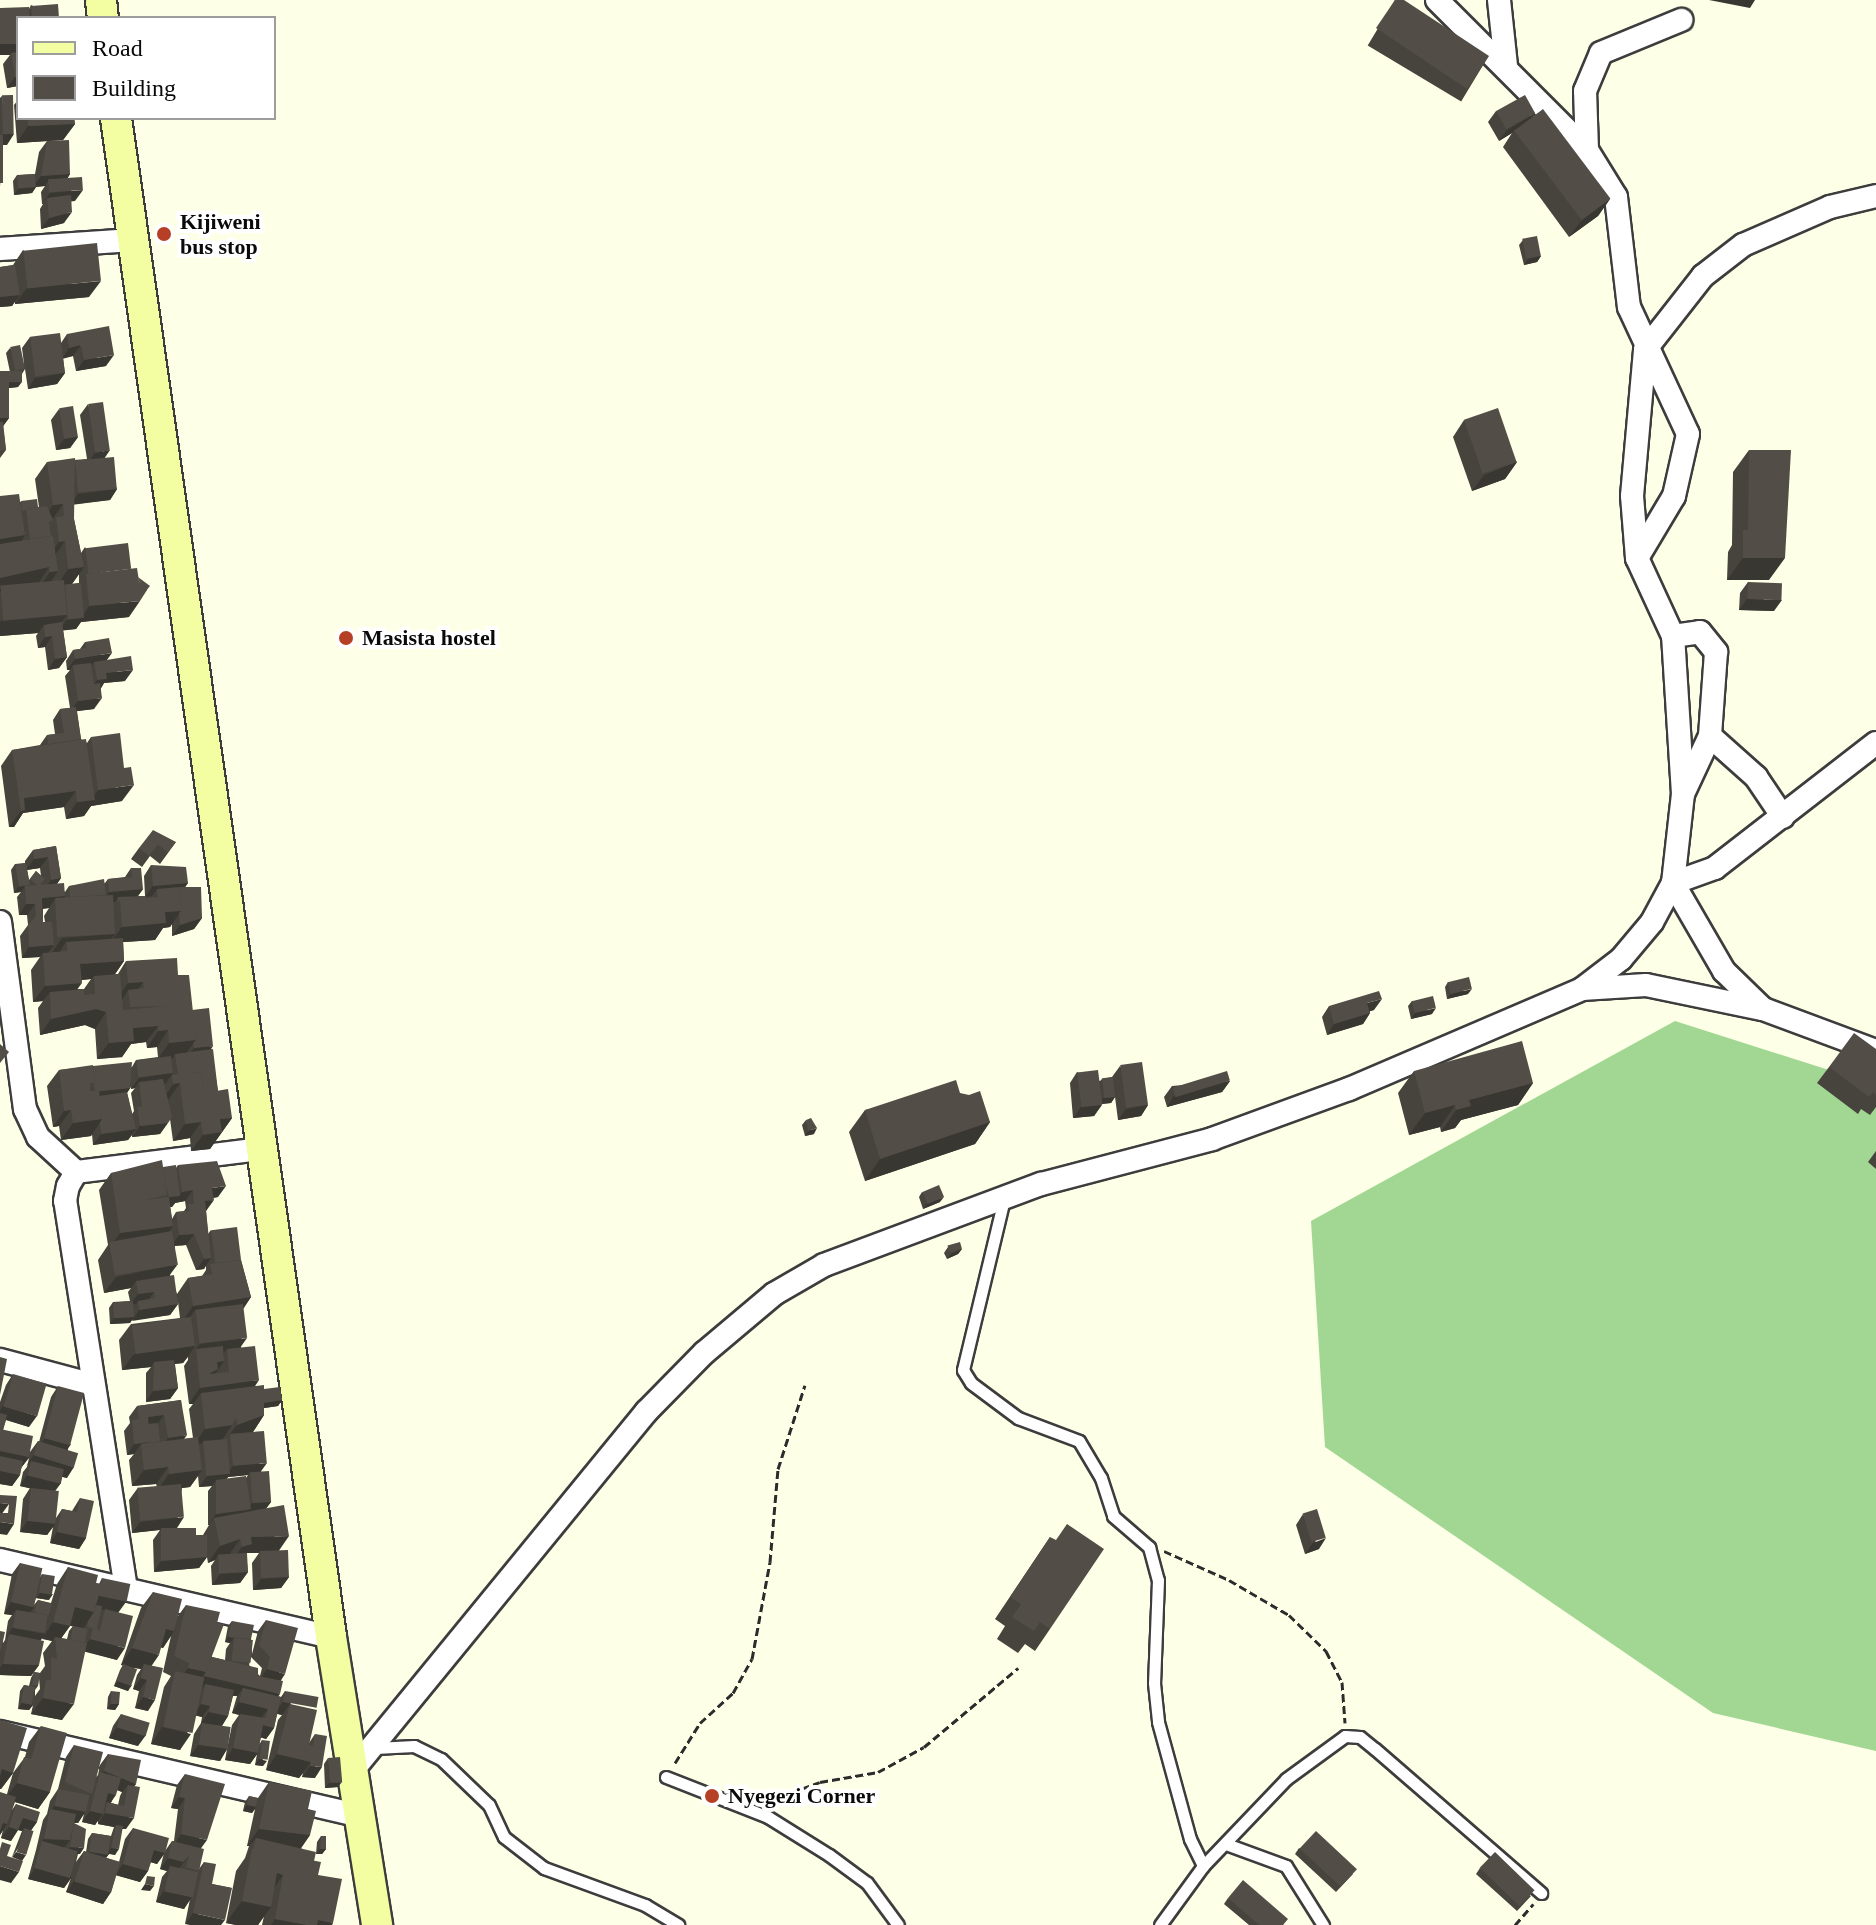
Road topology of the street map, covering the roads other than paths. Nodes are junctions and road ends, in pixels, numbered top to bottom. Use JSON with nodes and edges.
{"nodes":[{"id":1,"x":1437,"y":0,"type":"edge"},
{"id":2,"x":1499,"y":0,"type":"edge"},
{"id":3,"x":1681,"y":20,"type":"dead end"},
{"id":4,"x":1506,"y":66,"type":"junction"},
{"id":5,"x":116,"y":120,"type":"edge"},
{"id":6,"x":1587,"y":150,"type":"junction"},
{"id":7,"x":1876,"y":196,"type":"edge"},
{"id":8,"x":133,"y":240,"type":"junction"},
{"id":9,"x":0,"y":249,"type":"edge"},
{"id":10,"x":1645,"y":350,"type":"junction"},
{"id":11,"x":1637,"y":558,"type":"junction"},
{"id":12,"x":1673,"y":636,"type":"junction"},
{"id":13,"x":1710,"y":736,"type":"junction"},
{"id":14,"x":1876,"y":743,"type":"edge"},
{"id":15,"x":1683,"y":794,"type":"junction"},
{"id":16,"x":1783,"y":817,"type":"junction"},
{"id":17,"x":1673,"y":883,"type":"junction"},
{"id":18,"x":0,"y":922,"type":"edge"},
{"id":19,"x":1582,"y":989,"type":"junction"},
{"id":20,"x":1763,"y":1009,"type":"junction"},
{"id":21,"x":1876,"y":1051,"type":"edge"},
{"id":22,"x":261,"y":1149,"type":"junction"},
{"id":23,"x":76,"y":1172,"type":"junction"},
{"id":24,"x":1004,"y":1199,"type":"junction"},
{"id":25,"x":0,"y":1360,"type":"edge"},
{"id":26,"x":93,"y":1385,"type":"junction"},
{"id":27,"x":0,"y":1560,"type":"edge"},
{"id":28,"x":126,"y":1589,"type":"junction"},
{"id":29,"x":331,"y":1637,"type":"junction"},
{"id":30,"x":0,"y":1732,"type":"edge"},
{"id":31,"x":375,"y":1748,"type":"junction"},
{"id":32,"x":353,"y":1770,"type":"junction"},
{"id":33,"x":666,"y":1777,"type":"road end"},
{"id":34,"x":358,"y":1815,"type":"junction"},
{"id":35,"x":1226,"y":1844,"type":"junction"},
{"id":36,"x":1203,"y":1866,"type":"junction"},
{"id":37,"x":1541,"y":1893,"type":"road end"},
{"id":38,"x":377,"y":1925,"type":"edge"},
{"id":39,"x":678,"y":1925,"type":"edge"},
{"id":40,"x":898,"y":1925,"type":"edge"},
{"id":41,"x":1160,"y":1925,"type":"edge"},
{"id":42,"x":1323,"y":1925,"type":"edge"}],
"edges":[{"from":1,"to":4,"type":"street"},
{"from":2,"to":4,"type":"street"},
{"from":3,"to":6,"type":"street"},
{"from":4,"to":6,"type":"street"},
{"from":5,"to":8,"type":"main road"},
{"from":6,"to":10,"type":"street"},
{"from":7,"to":10,"type":"street"},
{"from":8,"to":9,"type":"street"},
{"from":8,"to":22,"type":"main road"},
{"from":10,"to":11,"type":"street"},
{"from":10,"to":11,"type":"street"},
{"from":11,"to":12,"type":"street"},
{"from":12,"to":13,"type":"street"},
{"from":12,"to":15,"type":"street"},
{"from":13,"to":15,"type":"street"},
{"from":13,"to":16,"type":"street"},
{"from":14,"to":16,"type":"street"},
{"from":15,"to":17,"type":"street"},
{"from":16,"to":17,"type":"street"},
{"from":17,"to":19,"type":"street"},
{"from":17,"to":20,"type":"street"},
{"from":18,"to":23,"type":"street"},
{"from":19,"to":20,"type":"street"},
{"from":19,"to":24,"type":"street"},
{"from":20,"to":21,"type":"street"},
{"from":22,"to":23,"type":"street"},
{"from":22,"to":29,"type":"main road"},
{"from":23,"to":26,"type":"street"},
{"from":24,"to":31,"type":"street"},
{"from":24,"to":36,"type":"lane"},
{"from":25,"to":26,"type":"street"},
{"from":26,"to":28,"type":"street"},
{"from":27,"to":28,"type":"street"},
{"from":28,"to":29,"type":"street"},
{"from":29,"to":32,"type":"main road"},
{"from":30,"to":34,"type":"street"},
{"from":31,"to":32,"type":"street"},
{"from":31,"to":39,"type":"lane"},
{"from":32,"to":34,"type":"main road"},
{"from":33,"to":40,"type":"lane"},
{"from":34,"to":38,"type":"main road"},
{"from":35,"to":36,"type":"lane"},
{"from":35,"to":37,"type":"lane"},
{"from":35,"to":42,"type":"lane"},
{"from":36,"to":41,"type":"lane"}]}
